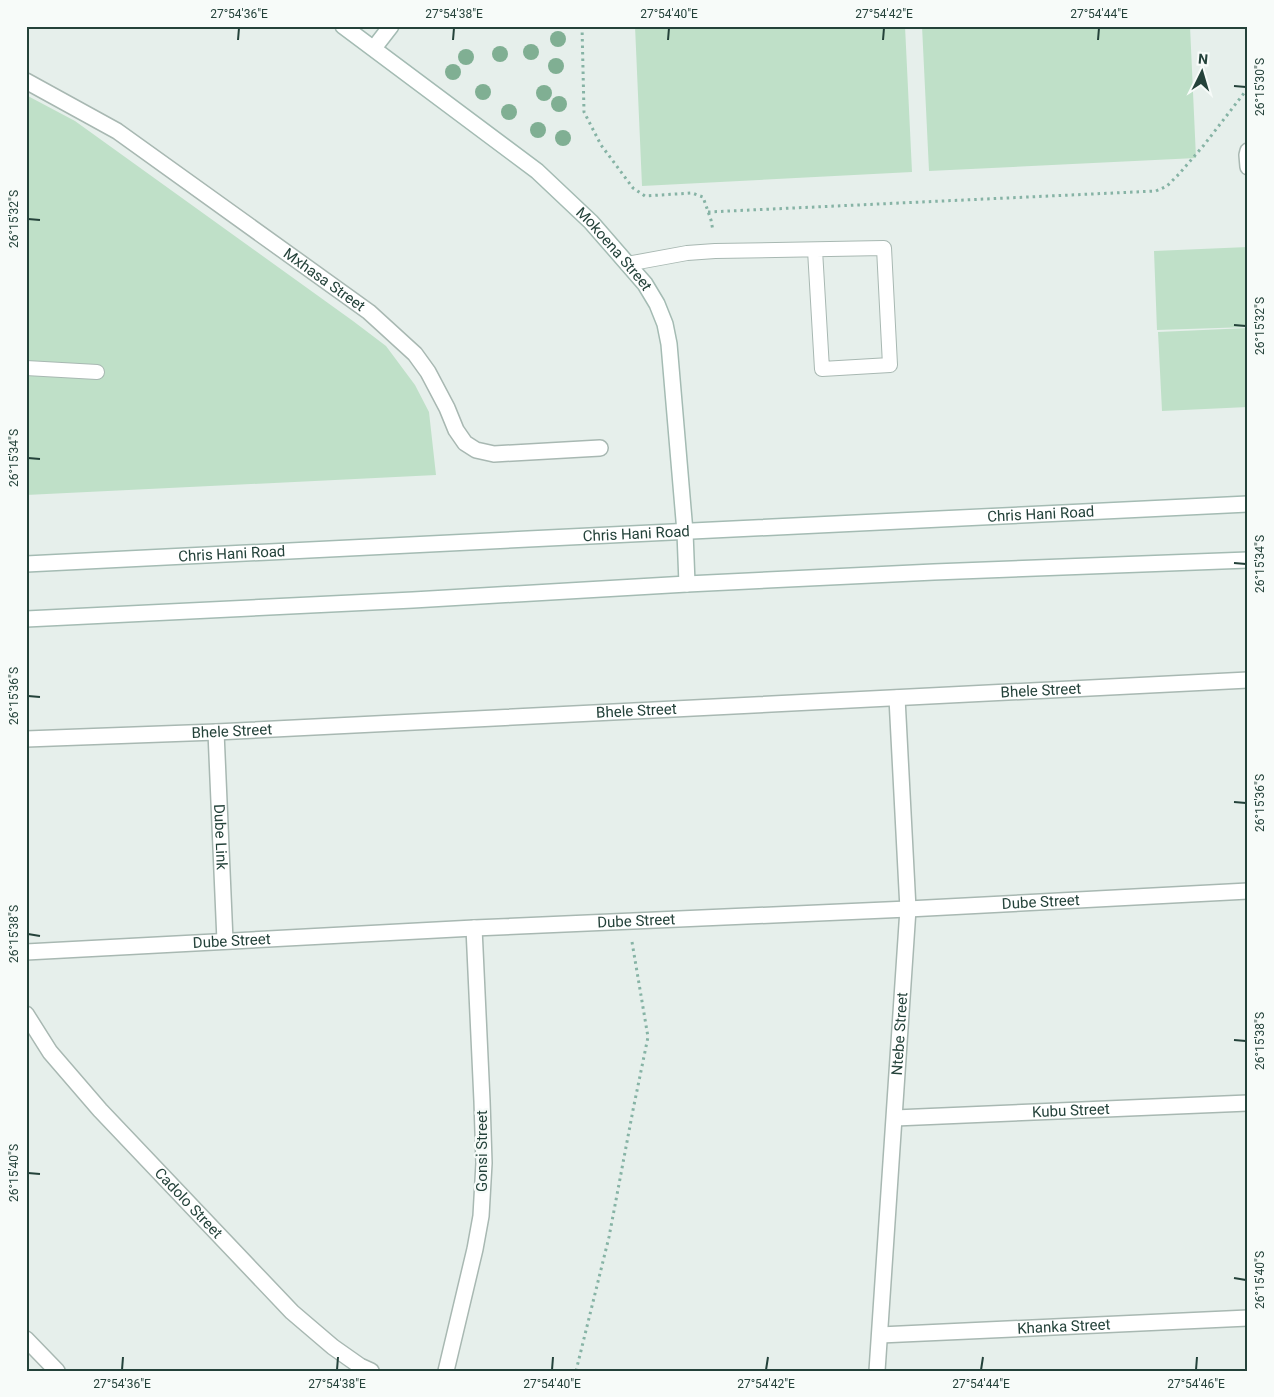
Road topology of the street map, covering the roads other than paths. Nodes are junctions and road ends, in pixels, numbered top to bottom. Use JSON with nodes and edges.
{"nodes":[{"id":1,"x":343,"y":26,"type":"edge"},
{"id":2,"x":391,"y":26,"type":"edge"},
{"id":3,"x":374,"y":48,"type":"junction"},
{"id":4,"x":26,"y":81,"type":"edge"},
{"id":5,"x":1248,"y":151,"type":"edge"},
{"id":6,"x":1248,"y":167,"type":"edge"},
{"id":7,"x":815,"y":250,"type":"junction"},
{"id":8,"x":627,"y":264,"type":"junction"},
{"id":9,"x":26,"y":368,"type":"edge"},
{"id":10,"x":97,"y":372,"type":"dead end"},
{"id":11,"x":600,"y":448,"type":"dead end"},
{"id":12,"x":1248,"y":504,"type":"edge"},
{"id":13,"x":685,"y":532,"type":"junction"},
{"id":14,"x":1248,"y":560,"type":"edge"},
{"id":15,"x":26,"y":564,"type":"edge"},
{"id":16,"x":687,"y":584,"type":"junction"},
{"id":17,"x":26,"y":620,"type":"edge"},
{"id":18,"x":1248,"y":680,"type":"edge"},
{"id":19,"x":897,"y":698,"type":"junction"},
{"id":20,"x":216,"y":732,"type":"junction"},
{"id":21,"x":26,"y":739,"type":"edge"},
{"id":22,"x":1248,"y":891,"type":"edge"},
{"id":23,"x":908,"y":909,"type":"junction"},
{"id":24,"x":474,"y":928,"type":"junction"},
{"id":25,"x":225,"y":941,"type":"junction"},
{"id":26,"x":26,"y":952,"type":"edge"},
{"id":27,"x":26,"y":1014,"type":"edge"},
{"id":28,"x":1248,"y":1103,"type":"edge"},
{"id":29,"x":895,"y":1118,"type":"junction"},
{"id":30,"x":1248,"y":1318,"type":"edge"},
{"id":31,"x":880,"y":1334,"type":"junction"},
{"id":32,"x":26,"y":1339,"type":"edge"},
{"id":33,"x":57,"y":1371,"type":"edge"},
{"id":34,"x":371,"y":1371,"type":"edge"},
{"id":35,"x":446,"y":1371,"type":"edge"},
{"id":36,"x":877,"y":1371,"type":"edge"}],
"edges":[{"from":1,"to":3,"type":"street","name":"Mokoena Street"},
{"from":2,"to":3,"type":"street"},
{"from":3,"to":8,"type":"street","name":"Mokoena Street"},
{"from":4,"to":11,"type":"street","name":"Mxhasa Street"},
{"from":5,"to":6,"type":"street"},
{"from":7,"to":7,"type":"lane"},
{"from":7,"to":8,"type":"lane"},
{"from":8,"to":13,"type":"street","name":"Mokoena Street"},
{"from":9,"to":10,"type":"lane"},
{"from":12,"to":13,"type":"street","name":"Chris Hani Road"},
{"from":13,"to":15,"type":"street","name":"Chris Hani Road"},
{"from":13,"to":16,"type":"street","name":"Mokoena Street"},
{"from":14,"to":16,"type":"street"},
{"from":16,"to":17,"type":"street"},
{"from":18,"to":19,"type":"street","name":"Bhele Street"},
{"from":19,"to":20,"type":"street","name":"Bhele Street"},
{"from":19,"to":23,"type":"street","name":"Ntebe Street"},
{"from":20,"to":21,"type":"street","name":"Bhele Street"},
{"from":20,"to":25,"type":"street","name":"Dube Link"},
{"from":22,"to":23,"type":"street","name":"Dube Street"},
{"from":23,"to":24,"type":"street","name":"Dube Street"},
{"from":23,"to":29,"type":"street","name":"Ntebe Street"},
{"from":24,"to":25,"type":"street","name":"Dube Street"},
{"from":24,"to":35,"type":"street","name":"Gonsi Street"},
{"from":25,"to":26,"type":"street","name":"Dube Street"},
{"from":27,"to":34,"type":"street","name":"Cadolo Street"},
{"from":28,"to":29,"type":"street","name":"Kubu Street"},
{"from":29,"to":31,"type":"street","name":"Ntebe Street"},
{"from":30,"to":31,"type":"street","name":"Khanka Street"},
{"from":31,"to":36,"type":"street","name":"Ntebe Street"},
{"from":32,"to":33,"type":"street"}]}
